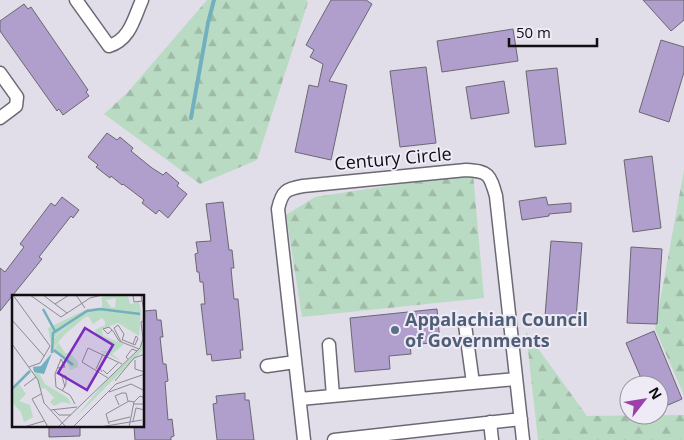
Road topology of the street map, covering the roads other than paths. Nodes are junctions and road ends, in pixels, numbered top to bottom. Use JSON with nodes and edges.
{"nodes":[{"id":1,"x":76,"y":0,"type":"edge"},
{"id":2,"x":142,"y":0,"type":"edge"},
{"id":3,"x":0,"y":73,"type":"edge"},
{"id":4,"x":0,"y":118,"type":"edge"},
{"id":5,"x":465,"y":325,"type":"dead end"},
{"id":6,"x":329,"y":345,"type":"dead end"},
{"id":7,"x":295,"y":362,"type":"junction"},
{"id":8,"x":267,"y":366,"type":"dead end"},
{"id":9,"x":516,"y":379,"type":"junction"},
{"id":10,"x":473,"y":383,"type":"junction"},
{"id":11,"x":333,"y":396,"type":"junction"},
{"id":12,"x":300,"y":399,"type":"junction"},
{"id":13,"x":521,"y":418,"type":"junction"},
{"id":14,"x":490,"y":422,"type":"junction"},
{"id":15,"x":304,"y":440,"type":"edge"},
{"id":16,"x":334,"y":440,"type":"edge"},
{"id":17,"x":492,"y":440,"type":"edge"},
{"id":18,"x":524,"y":440,"type":"edge"}],
"edges":[{"from":1,"to":2,"type":"street"},
{"from":3,"to":4,"type":"street"},
{"from":5,"to":10,"type":"street"},
{"from":6,"to":11,"type":"street"},
{"from":7,"to":8,"type":"street"},
{"from":7,"to":9,"type":"street","name":"Century Circle"},
{"from":7,"to":12,"type":"street","name":"Century Circle"},
{"from":9,"to":10,"type":"street"},
{"from":9,"to":13,"type":"street","name":"Century Circle"},
{"from":10,"to":11,"type":"street"},
{"from":11,"to":12,"type":"street"},
{"from":12,"to":15,"type":"street","name":"Century Circle"},
{"from":13,"to":14,"type":"street"},
{"from":13,"to":18,"type":"street","name":"Century Circle"},
{"from":14,"to":16,"type":"street"},
{"from":14,"to":17,"type":"street"}]}
